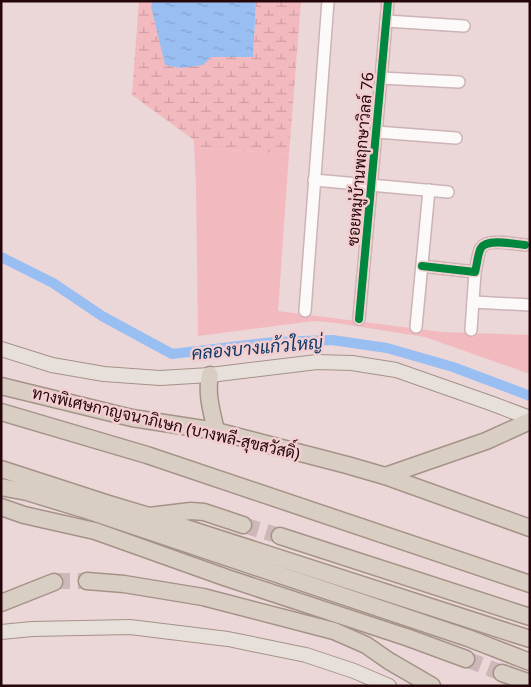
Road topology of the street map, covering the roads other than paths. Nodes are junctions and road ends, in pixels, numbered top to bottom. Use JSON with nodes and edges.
{"nodes":[{"id":1,"x":328,"y":1,"type":"edge"},
{"id":2,"x":388,"y":1,"type":"edge"},
{"id":3,"x":386,"y":22,"type":"junction"},
{"id":4,"x":464,"y":26,"type":"dead end"},
{"id":5,"x":381,"y":78,"type":"junction"},
{"id":6,"x":459,"y":82,"type":"dead end"},
{"id":7,"x":376,"y":132,"type":"junction"},
{"id":8,"x":456,"y":138,"type":"dead end"},
{"id":9,"x":314,"y":180,"type":"junction"},
{"id":10,"x":371,"y":185,"type":"junction"},
{"id":11,"x":429,"y":190,"type":"junction"},
{"id":12,"x":448,"y":192,"type":"dead end"},
{"id":13,"x":525,"y":244,"type":"dead end"},
{"id":14,"x":422,"y":266,"type":"junction"},
{"id":15,"x":475,"y":272,"type":"junction"},
{"id":16,"x":473,"y":302,"type":"junction"},
{"id":17,"x":530,"y":305,"type":"edge"},
{"id":18,"x":305,"y":311,"type":"dead end"},
{"id":19,"x":359,"y":319,"type":"dead end"},
{"id":20,"x":416,"y":326,"type":"dead end"},
{"id":21,"x":471,"y":330,"type":"dead end"},
{"id":22,"x":1,"y":348,"type":"edge"},
{"id":23,"x":210,"y":375,"type":"junction"},
{"id":24,"x":1,"y":376,"type":"edge"},
{"id":25,"x":1,"y":386,"type":"edge"},
{"id":26,"x":54,"y":398,"type":"junction"},
{"id":27,"x":1,"y":412,"type":"edge"},
{"id":28,"x":530,"y":419,"type":"edge"},
{"id":29,"x":216,"y":431,"type":"junction"},
{"id":30,"x":1,"y":469,"type":"edge"},
{"id":31,"x":385,"y":476,"type":"junction"},
{"id":32,"x":1,"y":487,"type":"edge"},
{"id":33,"x":1,"y":493,"type":"edge"},
{"id":34,"x":1,"y":507,"type":"edge"},
{"id":35,"x":149,"y":516,"type":"junction"},
{"id":36,"x":243,"y":524,"type":"tunnel mouth"},
{"id":37,"x":530,"y":528,"type":"edge"},
{"id":38,"x":95,"y":531,"type":"junction"},
{"id":39,"x":280,"y":536,"type":"tunnel mouth"},
{"id":40,"x":87,"y":581,"type":"tunnel mouth"},
{"id":41,"x":54,"y":582,"type":"tunnel mouth"},
{"id":42,"x":530,"y":584,"type":"edge"},
{"id":43,"x":1,"y":603,"type":"edge"},
{"id":44,"x":530,"y":617,"type":"edge"},
{"id":45,"x":1,"y":632,"type":"edge"},
{"id":46,"x":530,"y":639,"type":"edge"},
{"id":47,"x":466,"y":659,"type":"tunnel mouth"},
{"id":48,"x":530,"y":662,"type":"edge"},
{"id":49,"x":502,"y":673,"type":"tunnel mouth"},
{"id":50,"x":530,"y":683,"type":"edge"},
{"id":51,"x":389,"y":686,"type":"edge"},
{"id":52,"x":432,"y":686,"type":"edge"}],
"edges":[{"from":1,"to":9,"type":"street"},
{"from":2,"to":3,"type":"street","name":"ซอยหมู่บ้านพฤกษาวิลล์ 76"},
{"from":3,"to":4,"type":"street"},
{"from":3,"to":5,"type":"street","name":"ซอยหมู่บ้านพฤกษาวิลล์ 76"},
{"from":5,"to":6,"type":"street"},
{"from":5,"to":7,"type":"street","name":"ซอยหมู่บ้านพฤกษาวิลล์ 76"},
{"from":7,"to":8,"type":"street"},
{"from":7,"to":10,"type":"street","name":"ซอยหมู่บ้านพฤกษาวิลล์ 76"},
{"from":9,"to":10,"type":"street"},
{"from":9,"to":18,"type":"street"},
{"from":10,"to":11,"type":"street"},
{"from":10,"to":19,"type":"street","name":"ซอยหมู่บ้านพฤกษาวิลล์ 76"},
{"from":11,"to":12,"type":"street"},
{"from":11,"to":14,"type":"street"},
{"from":13,"to":15,"type":"street"},
{"from":14,"to":15,"type":"street"},
{"from":14,"to":20,"type":"street"},
{"from":15,"to":16,"type":"street"},
{"from":16,"to":17,"type":"street"},
{"from":16,"to":21,"type":"street"},
{"from":22,"to":23,"type":"main road"},
{"from":23,"to":28,"type":"main road"},
{"from":23,"to":29,"type":"highway"},
{"from":24,"to":26,"type":"highway"},
{"from":25,"to":26,"type":"highway","name":"ทางพิเศษกาญจนาภิเษก (บางพลี-สุขสวัสดิ์)"},
{"from":26,"to":29,"type":"highway","name":"ทางพิเศษกาญจนาภิเษก (บางพลี-สุขสวัสดิ์)"},
{"from":27,"to":42,"type":"highway"},
{"from":28,"to":31,"type":"highway"},
{"from":29,"to":31,"type":"highway","name":"ทางพิเศษกาญจนาภิเษก (บางพลี-สุขสวัสดิ์)"},
{"from":30,"to":35,"type":"highway"},
{"from":31,"to":37,"type":"highway","name":"ทางพิเศษกาญจนาภิเษก (บางพลี-สุขสวัสดิ์)"},
{"from":32,"to":48,"type":"highway"},
{"from":33,"to":38,"type":"highway"},
{"from":34,"to":38,"type":"highway"},
{"from":35,"to":36,"type":"highway"},
{"from":35,"to":46,"type":"highway"},
{"from":38,"to":47,"type":"highway"},
{"from":39,"to":44,"type":"highway"},
{"from":40,"to":52,"type":"highway"},
{"from":41,"to":43,"type":"highway"},
{"from":45,"to":51,"type":"main road"},
{"from":49,"to":50,"type":"highway"}]}
